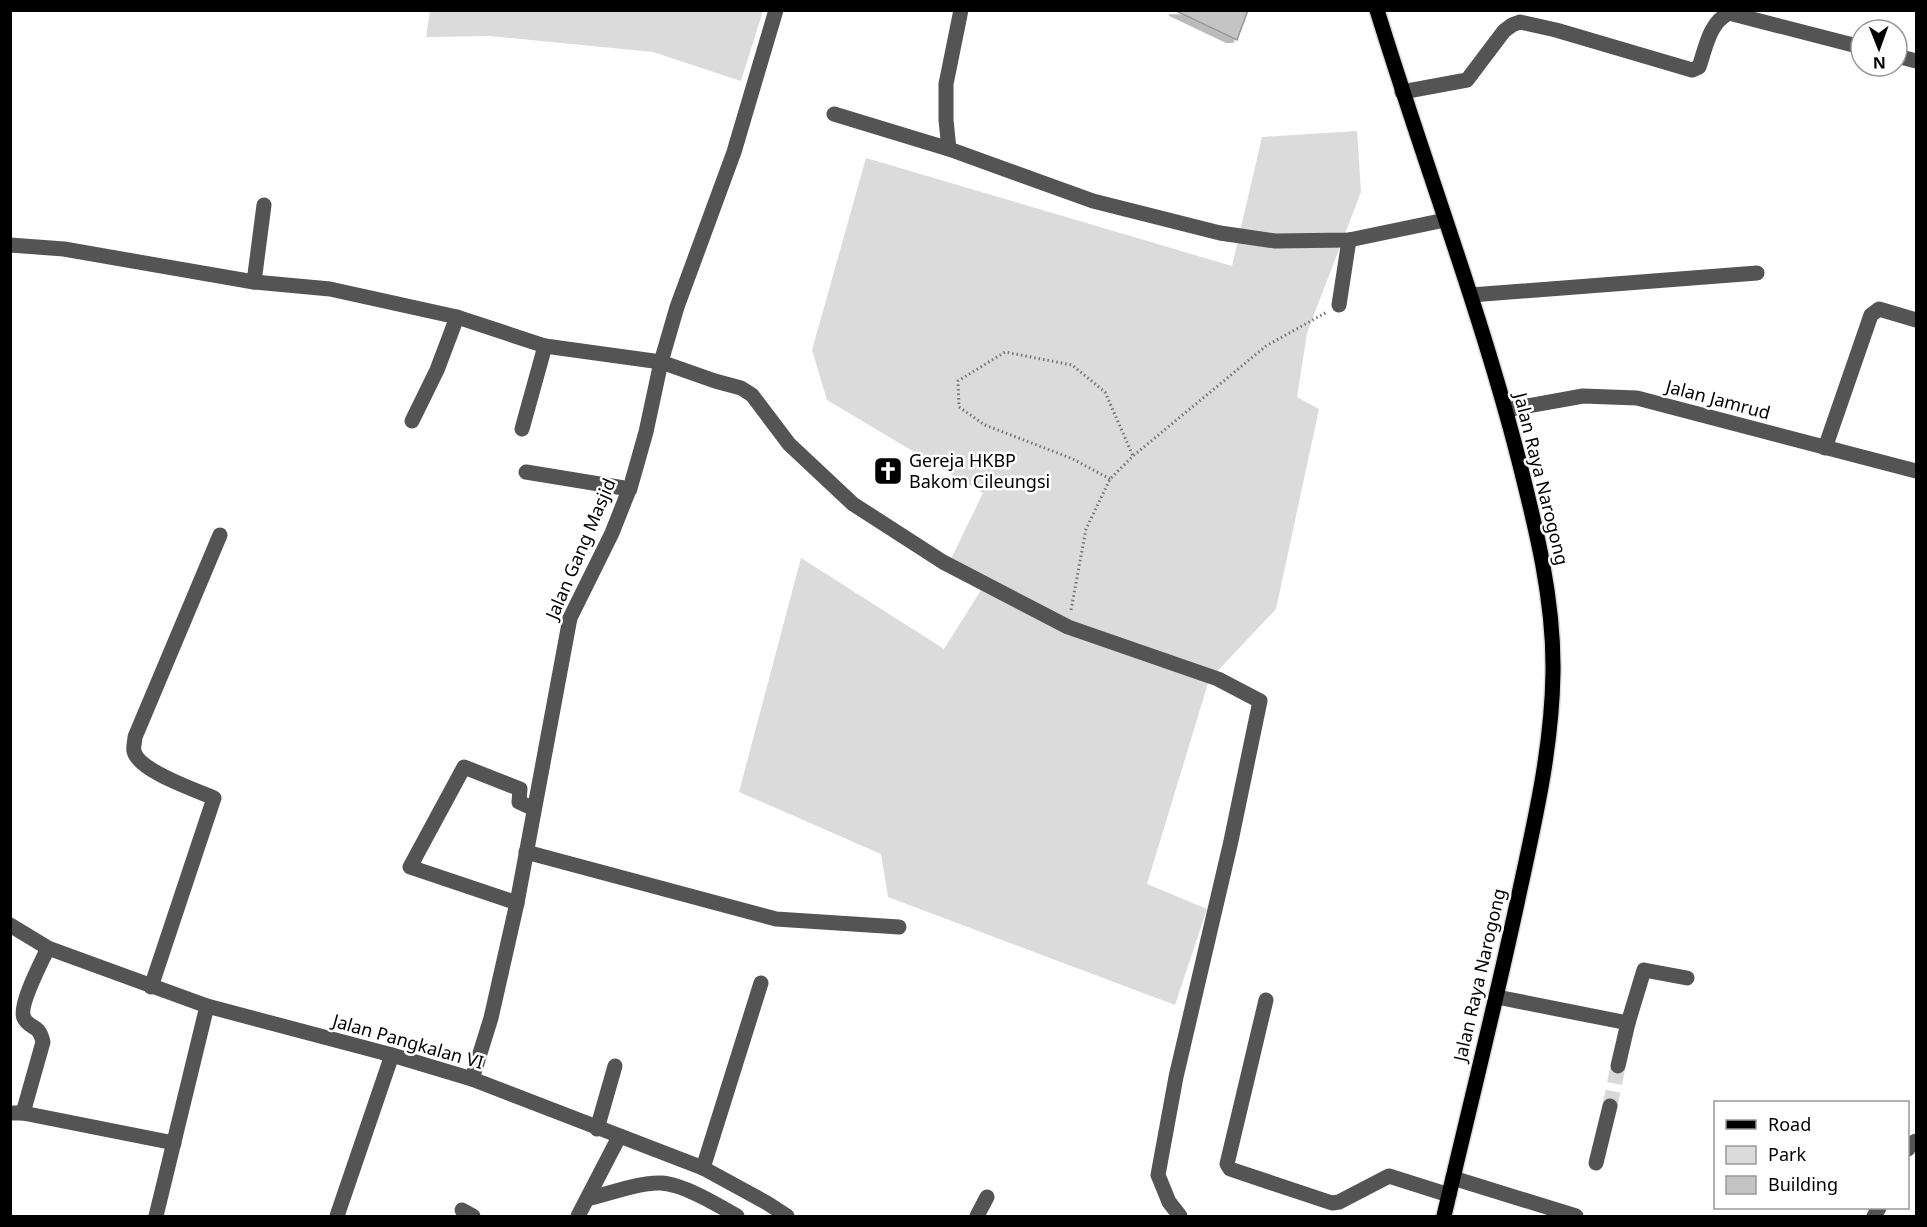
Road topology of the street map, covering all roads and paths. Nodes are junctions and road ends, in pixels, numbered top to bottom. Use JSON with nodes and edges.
{"nodes":[{"id":1,"x":776,"y":10,"type":"edge"},
{"id":2,"x":961,"y":10,"type":"edge"},
{"id":3,"x":1377,"y":10,"type":"edge"},
{"id":4,"x":1849,"y":44,"type":"edge"},
{"id":5,"x":1402,"y":92,"type":"junction"},
{"id":6,"x":834,"y":114,"type":"dead end"},
{"id":7,"x":949,"y":149,"type":"junction"},
{"id":8,"x":264,"y":205,"type":"dead end"},
{"id":9,"x":1445,"y":220,"type":"junction"},
{"id":10,"x":1349,"y":240,"type":"junction"},
{"id":11,"x":13,"y":243,"type":"edge"},
{"id":12,"x":1757,"y":273,"type":"dead end"},
{"id":13,"x":254,"y":282,"type":"junction"},
{"id":14,"x":1471,"y":295,"type":"junction"},
{"id":15,"x":1339,"y":305,"type":"joint"},
{"id":16,"x":456,"y":317,"type":"junction"},
{"id":17,"x":1917,"y":320,"type":"edge"},
{"id":18,"x":545,"y":346,"type":"junction"},
{"id":19,"x":661,"y":362,"type":"junction"},
{"id":20,"x":1506,"y":410,"type":"junction"},
{"id":21,"x":412,"y":422,"type":"dead end"},
{"id":22,"x":522,"y":429,"type":"dead end"},
{"id":23,"x":1824,"y":448,"type":"junction"},
{"id":24,"x":1133,"y":456,"type":"junction"},
{"id":25,"x":1917,"y":471,"type":"edge"},
{"id":26,"x":526,"y":472,"type":"dead end"},
{"id":27,"x":1110,"y":479,"type":"junction"},
{"id":28,"x":630,"y":489,"type":"junction"},
{"id":29,"x":220,"y":535,"type":"dead end"},
{"id":30,"x":1068,"y":627,"type":"junction"},
{"id":31,"x":534,"y":809,"type":"junction"},
{"id":32,"x":526,"y":852,"type":"junction"},
{"id":33,"x":517,"y":903,"type":"junction"},
{"id":34,"x":10,"y":925,"type":"edge"},
{"id":35,"x":898,"y":927,"type":"dead end"},
{"id":36,"x":48,"y":948,"type":"junction"},
{"id":37,"x":1687,"y":978,"type":"dead end"},
{"id":38,"x":761,"y":983,"type":"dead end"},
{"id":39,"x":151,"y":987,"type":"junction"},
{"id":40,"x":1497,"y":997,"type":"junction"},
{"id":41,"x":1266,"y":1000,"type":"dead end"},
{"id":42,"x":207,"y":1006,"type":"junction"},
{"id":43,"x":1628,"y":1023,"type":"junction"},
{"id":44,"x":392,"y":1055,"type":"junction"},
{"id":45,"x":615,"y":1066,"type":"dead end"},
{"id":46,"x":1618,"y":1066,"type":"tunnel mouth"},
{"id":47,"x":472,"y":1079,"type":"junction"},
{"id":48,"x":1610,"y":1106,"type":"tunnel mouth"},
{"id":49,"x":17,"y":1113,"type":"edge"},
{"id":50,"x":597,"y":1129,"type":"junction"},
{"id":51,"x":619,"y":1137,"type":"junction"},
{"id":52,"x":174,"y":1143,"type":"junction"},
{"id":53,"x":1596,"y":1163,"type":"dead end"},
{"id":54,"x":703,"y":1168,"type":"junction"},
{"id":55,"x":1452,"y":1178,"type":"junction"},
{"id":56,"x":1449,"y":1195,"type":"junction"},
{"id":57,"x":987,"y":1197,"type":"dead end"},
{"id":58,"x":588,"y":1198,"type":"junction"},
{"id":59,"x":156,"y":1216,"type":"edge"},
{"id":60,"x":337,"y":1216,"type":"edge"},
{"id":61,"x":578,"y":1216,"type":"edge"},
{"id":62,"x":737,"y":1216,"type":"edge"},
{"id":63,"x":787,"y":1216,"type":"edge"},
{"id":64,"x":977,"y":1216,"type":"edge"},
{"id":65,"x":1180,"y":1216,"type":"edge"},
{"id":66,"x":1443,"y":1216,"type":"edge"},
{"id":67,"x":1576,"y":1216,"type":"edge"}],
"edges":[{"from":1,"to":19,"type":"street","name":"Jalan Gang Masjid"},
{"from":2,"to":7,"type":"street"},
{"from":3,"to":5,"type":"main road","name":"Jalan Raya Narogong"},
{"from":4,"to":5,"type":"street"},
{"from":5,"to":9,"type":"main road","name":"Jalan Raya Narogong"},
{"from":6,"to":7,"type":"street"},
{"from":7,"to":10,"type":"street"},
{"from":8,"to":13,"type":"street"},
{"from":9,"to":10,"type":"street"},
{"from":9,"to":14,"type":"main road","name":"Jalan Raya Narogong"},
{"from":10,"to":15,"type":"street"},
{"from":11,"to":13,"type":"street"},
{"from":12,"to":14,"type":"street"},
{"from":13,"to":16,"type":"street"},
{"from":14,"to":20,"type":"main road","name":"Jalan Raya Narogong"},
{"from":15,"to":24,"type":"path"},
{"from":16,"to":18,"type":"street"},
{"from":16,"to":21,"type":"street"},
{"from":17,"to":23,"type":"street"},
{"from":18,"to":19,"type":"street"},
{"from":18,"to":22,"type":"street"},
{"from":19,"to":28,"type":"street","name":"Jalan Gang Masjid"},
{"from":19,"to":30,"type":"street"},
{"from":20,"to":23,"type":"street","name":"Jalan Jamrud"},
{"from":20,"to":40,"type":"main road","name":"Jalan Raya Narogong"},
{"from":23,"to":25,"type":"street","name":"Jalan Jamrud"},
{"from":24,"to":27,"type":"path"},
{"from":24,"to":27,"type":"path"},
{"from":26,"to":28,"type":"street"},
{"from":27,"to":30,"type":"path"},
{"from":28,"to":31,"type":"street","name":"Jalan Gang Masjid"},
{"from":29,"to":39,"type":"street"},
{"from":30,"to":65,"type":"street"},
{"from":31,"to":32,"type":"street","name":"Jalan Gang Masjid"},
{"from":31,"to":33,"type":"street"},
{"from":32,"to":33,"type":"street","name":"Jalan Gang Masjid"},
{"from":32,"to":35,"type":"street"},
{"from":33,"to":47,"type":"street","name":"Jalan Gang Masjid"},
{"from":34,"to":36,"type":"street","name":"Jalan Pangkalan VI"},
{"from":36,"to":39,"type":"street","name":"Jalan Pangkalan VI"},
{"from":36,"to":49,"type":"street"},
{"from":37,"to":43,"type":"street"},
{"from":38,"to":54,"type":"street"},
{"from":39,"to":42,"type":"street","name":"Jalan Pangkalan VI"},
{"from":40,"to":43,"type":"street"},
{"from":40,"to":55,"type":"main road","name":"Jalan Raya Narogong"},
{"from":41,"to":56,"type":"street"},
{"from":42,"to":44,"type":"street","name":"Jalan Pangkalan VI"},
{"from":42,"to":52,"type":"street"},
{"from":43,"to":46,"type":"street"},
{"from":44,"to":47,"type":"street","name":"Jalan Pangkalan VI"},
{"from":44,"to":60,"type":"street"},
{"from":45,"to":50,"type":"street"},
{"from":47,"to":50,"type":"street","name":"Jalan Pangkalan VI"},
{"from":48,"to":53,"type":"street"},
{"from":49,"to":52,"type":"street"},
{"from":50,"to":51,"type":"street","name":"Jalan Pangkalan VI"},
{"from":51,"to":54,"type":"street","name":"Jalan Pangkalan VI"},
{"from":51,"to":58,"type":"street"},
{"from":52,"to":59,"type":"street"},
{"from":54,"to":63,"type":"street","name":"Jalan Pangkalan VI"},
{"from":55,"to":56,"type":"main road","name":"Jalan Raya Narogong"},
{"from":55,"to":67,"type":"street"},
{"from":56,"to":66,"type":"main road","name":"Jalan Raya Narogong"},
{"from":57,"to":64,"type":"street"},
{"from":58,"to":61,"type":"street"},
{"from":58,"to":62,"type":"street"}]}
